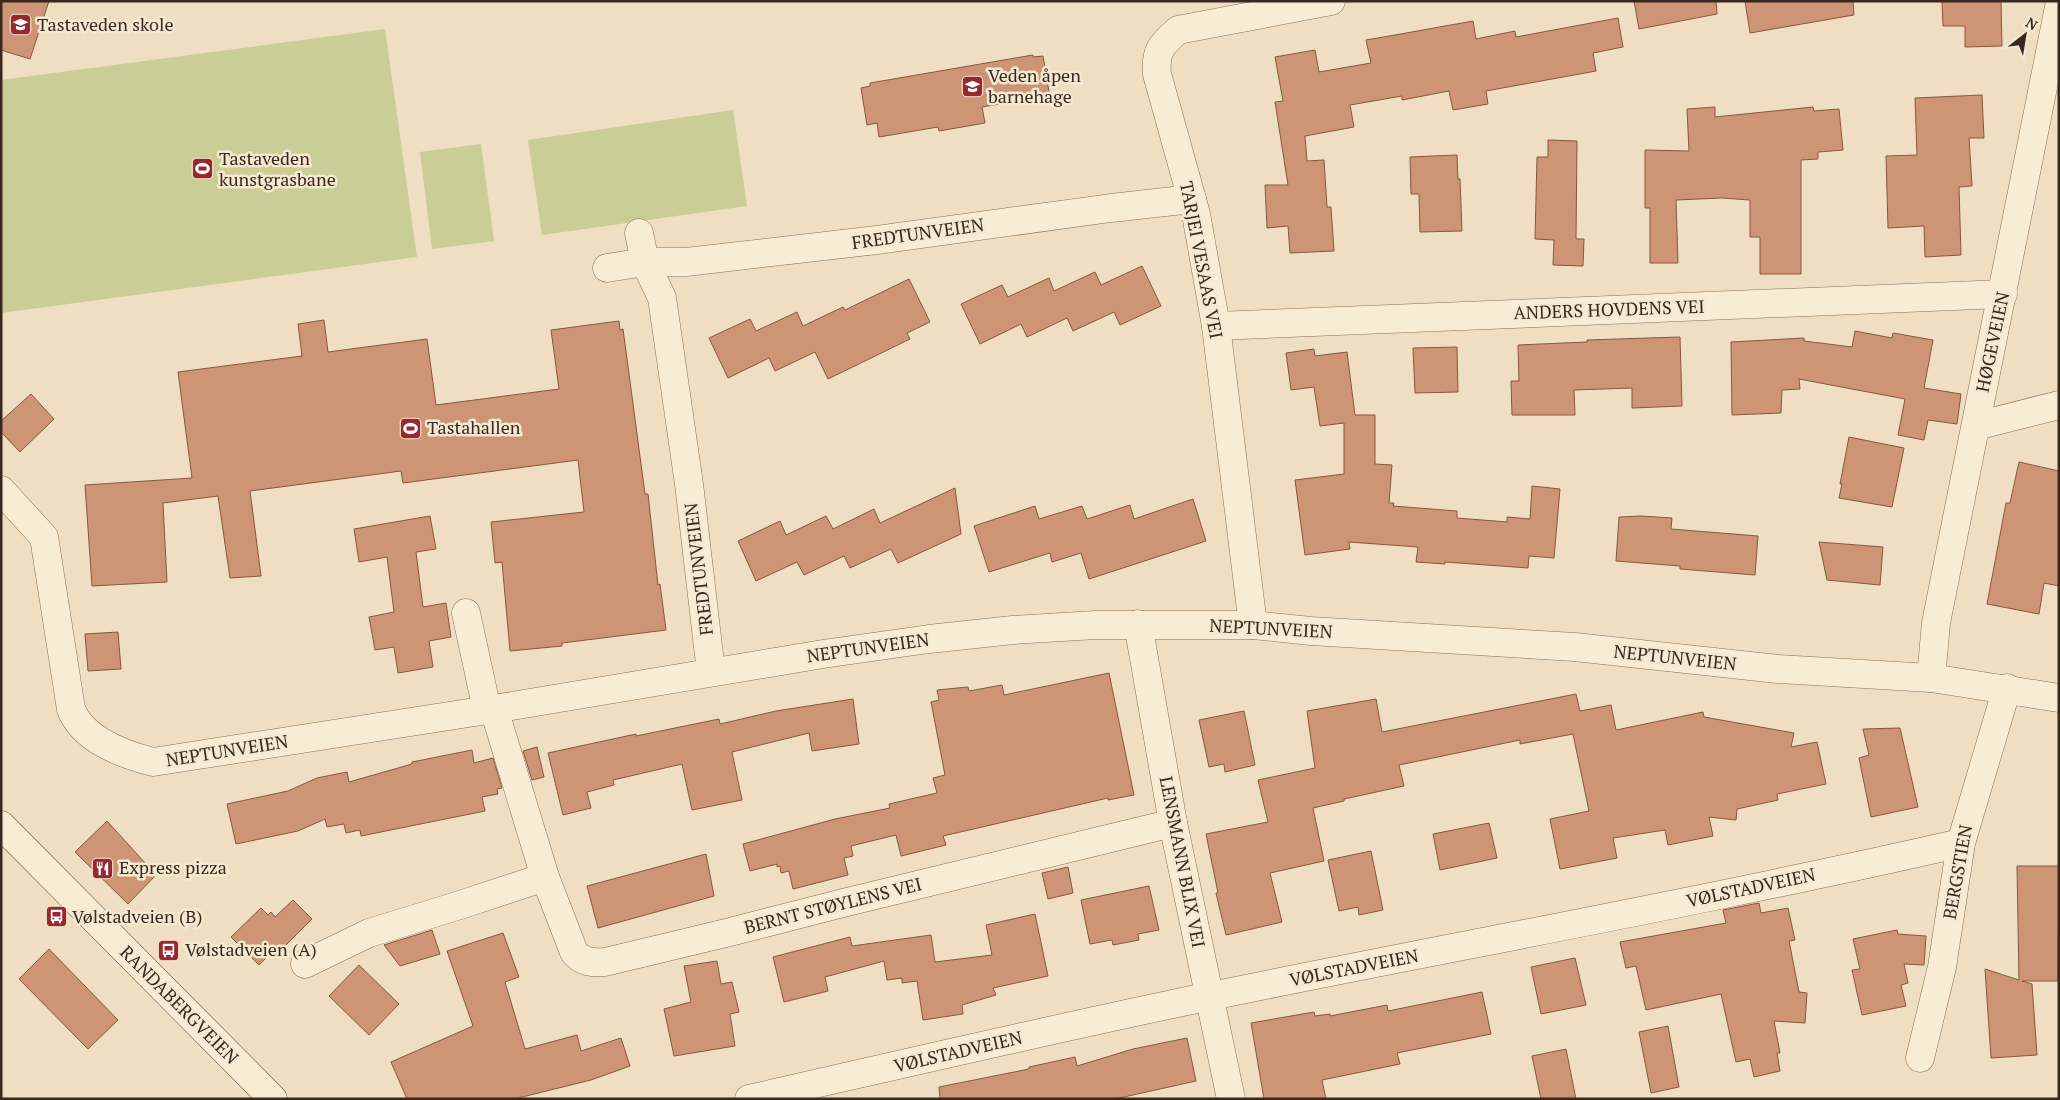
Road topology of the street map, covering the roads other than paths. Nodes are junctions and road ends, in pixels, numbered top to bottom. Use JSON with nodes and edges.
{"nodes":[{"id":1,"x":1332,"y":1,"type":"edge"},
{"id":2,"x":1290,"y":5,"type":"edge"},
{"id":3,"x":2059,"y":7,"type":"edge"},
{"id":4,"x":1192,"y":199,"type":"junction"},
{"id":5,"x":640,"y":233,"type":"dead end"},
{"id":6,"x":645,"y":262,"type":"junction"},
{"id":7,"x":607,"y":268,"type":"dead end"},
{"id":8,"x":2003,"y":294,"type":"junction"},
{"id":9,"x":1216,"y":326,"type":"junction"},
{"id":10,"x":2059,"y":405,"type":"edge"},
{"id":11,"x":1976,"y":426,"type":"junction"},
{"id":12,"x":1,"y":490,"type":"edge"},
{"id":13,"x":466,"y":613,"type":"dead end"},
{"id":14,"x":1138,"y":624,"type":"junction"},
{"id":15,"x":1254,"y":626,"type":"junction"},
{"id":16,"x":711,"y":672,"type":"junction"},
{"id":17,"x":1931,"y":678,"type":"junction"},
{"id":18,"x":2006,"y":688,"type":"junction"},
{"id":19,"x":2059,"y":698,"type":"edge"},
{"id":20,"x":491,"y":709,"type":"junction"},
{"id":21,"x":1173,"y":823,"type":"junction"},
{"id":22,"x":1,"y":825,"type":"edge"},
{"id":23,"x":1961,"y":843,"type":"junction"},
{"id":24,"x":545,"y":876,"type":"junction"},
{"id":25,"x":306,"y":964,"type":"dead end"},
{"id":26,"x":1209,"y":996,"type":"junction"},
{"id":27,"x":1920,"y":1058,"type":"dead end"},
{"id":28,"x":273,"y":1099,"type":"edge"},
{"id":29,"x":748,"y":1099,"type":"edge"},
{"id":30,"x":1232,"y":1099,"type":"edge"}],
"edges":[{"from":1,"to":2,"type":"street","name":"TARJEI VESAAS VEI"},
{"from":2,"to":4,"type":"street","name":"TARJEI VESAAS VEI"},
{"from":3,"to":8,"type":"street","name":"HØGEVEIEN"},
{"from":4,"to":6,"type":"street","name":"FREDTUNVEIEN"},
{"from":4,"to":9,"type":"street","name":"TARJEI VESAAS VEI"},
{"from":5,"to":6,"type":"street","name":"FREDTUNVEIEN"},
{"from":6,"to":7,"type":"street","name":"FREDTUNVEIEN"},
{"from":6,"to":16,"type":"street","name":"FREDTUNVEIEN"},
{"from":8,"to":9,"type":"street","name":"ANDERS HOVDENS VEI"},
{"from":8,"to":11,"type":"street","name":"HØGEVEIEN"},
{"from":9,"to":15,"type":"street","name":"TARJEI VESAAS VEI"},
{"from":10,"to":11,"type":"street"},
{"from":11,"to":17,"type":"street","name":"HØGEVEIEN"},
{"from":12,"to":20,"type":"street","name":"NEPTUNVEIEN"},
{"from":13,"to":20,"type":"street"},
{"from":14,"to":15,"type":"street","name":"NEPTUNVEIEN"},
{"from":14,"to":16,"type":"street","name":"NEPTUNVEIEN"},
{"from":14,"to":21,"type":"street","name":"LENSMANN BLIX VEI"},
{"from":15,"to":17,"type":"street","name":"NEPTUNVEIEN"},
{"from":16,"to":20,"type":"street","name":"NEPTUNVEIEN"},
{"from":17,"to":18,"type":"street","name":"NEPTUNVEIEN"},
{"from":18,"to":19,"type":"street","name":"NEPTUNVEIEN"},
{"from":18,"to":23,"type":"street","name":"BERGSTIEN"},
{"from":20,"to":24,"type":"street","name":"BERNT STØYLENS VEI"},
{"from":21,"to":24,"type":"street","name":"BERNT STØYLENS VEI"},
{"from":21,"to":26,"type":"street","name":"LENSMANN BLIX VEI"},
{"from":22,"to":28,"type":"street","name":"RANDABERGVEIEN"},
{"from":23,"to":26,"type":"street","name":"VØLSTADVEIEN"},
{"from":23,"to":27,"type":"street","name":"BERGSTIEN"},
{"from":24,"to":25,"type":"street"},
{"from":26,"to":29,"type":"street","name":"VØLSTADVEIEN"},
{"from":26,"to":30,"type":"street","name":"LENSMANN BLIX VEI"}]}
